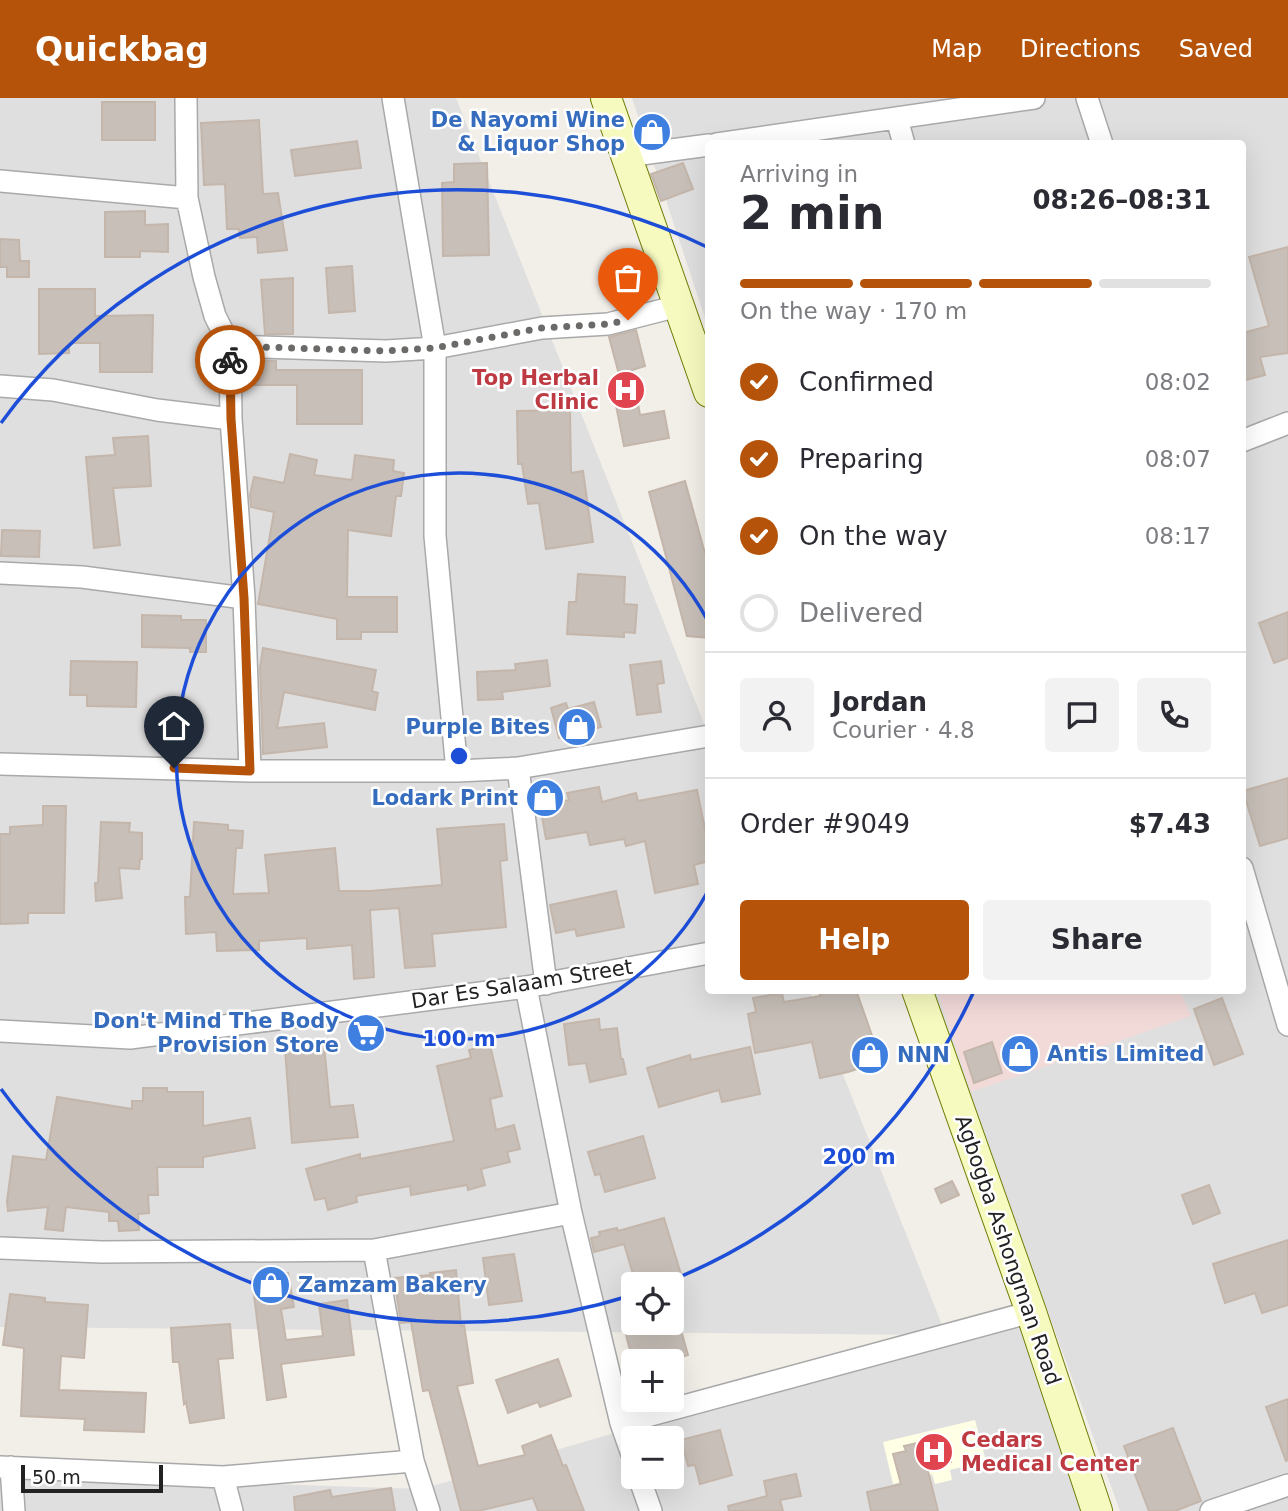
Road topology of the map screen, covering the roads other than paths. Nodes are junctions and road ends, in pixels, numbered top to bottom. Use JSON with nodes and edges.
{"nodes":[{"id":1,"x":186,"y":98,"type":"edge"},
{"id":2,"x":393,"y":98,"type":"edge"},
{"id":3,"x":606,"y":98,"type":"edge"},
{"id":4,"x":1034,"y":98,"type":"edge"},
{"id":5,"x":1087,"y":98,"type":"edge"},
{"id":6,"x":897,"y":119,"type":"junction"},
{"id":7,"x":747,"y":140,"type":"edge"},
{"id":8,"x":903,"y":140,"type":"edge"},
{"id":9,"x":1101,"y":140,"type":"edge"},
{"id":10,"x":705,"y":146,"type":"edge"},
{"id":11,"x":626,"y":156,"type":"junction"},
{"id":12,"x":0,"y":181,"type":"edge"},
{"id":13,"x":187,"y":198,"type":"junction"},
{"id":14,"x":678,"y":306,"type":"junction"},
{"id":15,"x":230,"y":346,"type":"junction"},
{"id":16,"x":435,"y":348,"type":"junction"},
{"id":17,"x":705,"y":381,"type":"edge"},
{"id":18,"x":0,"y":386,"type":"edge"},
{"id":19,"x":231,"y":419,"type":"junction"},
{"id":20,"x":1288,"y":423,"type":"edge"},
{"id":21,"x":1246,"y":439,"type":"edge"},
{"id":22,"x":0,"y":573,"type":"edge"},
{"id":23,"x":244,"y":598,"type":"junction"},
{"id":24,"x":705,"y":737,"type":"edge"},
{"id":25,"x":0,"y":764,"type":"edge"},
{"id":26,"x":518,"y":768,"type":"junction"},
{"id":27,"x":250,"y":771,"type":"junction"},
{"id":28,"x":457,"y":772,"type":"junction"},
{"id":29,"x":1246,"y":883,"type":"edge"},
{"id":30,"x":705,"y":954,"type":"edge"},
{"id":31,"x":536,"y":985,"type":"junction"},
{"id":32,"x":917,"y":994,"type":"edge"},
{"id":33,"x":1288,"y":1026,"type":"edge"},
{"id":34,"x":0,"y":1031,"type":"edge"},
{"id":35,"x":571,"y":1213,"type":"junction"},
{"id":36,"x":0,"y":1248,"type":"edge"},
{"id":37,"x":374,"y":1250,"type":"junction"},
{"id":38,"x":1031,"y":1312,"type":"junction"},
{"id":39,"x":621,"y":1423,"type":"junction"},
{"id":40,"x":622,"y":1426,"type":"edge"},
{"id":41,"x":413,"y":1461,"type":"junction"},
{"id":42,"x":5,"y":1467,"type":"edge"},
{"id":43,"x":223,"y":1477,"type":"junction"},
{"id":44,"x":1288,"y":1485,"type":"edge"},
{"id":45,"x":643,"y":1489,"type":"edge"},
{"id":46,"x":14,"y":1511,"type":"edge"},
{"id":47,"x":232,"y":1511,"type":"edge"},
{"id":48,"x":429,"y":1511,"type":"edge"},
{"id":49,"x":651,"y":1511,"type":"edge"},
{"id":50,"x":1097,"y":1511,"type":"edge"},
{"id":51,"x":1211,"y":1511,"type":"edge"}],
"edges":[{"from":1,"to":13,"type":"street"},
{"from":2,"to":16,"type":"street"},
{"from":3,"to":11,"type":"street"},
{"from":4,"to":6,"type":"street"},
{"from":5,"to":9,"type":"street"},
{"from":6,"to":7,"type":"street"},
{"from":6,"to":8,"type":"street"},
{"from":10,"to":11,"type":"street"},
{"from":11,"to":14,"type":"street"},
{"from":12,"to":13,"type":"street"},
{"from":13,"to":15,"type":"street"},
{"from":14,"to":16,"type":"street"},
{"from":14,"to":17,"type":"street"},
{"from":15,"to":16,"type":"street"},
{"from":15,"to":19,"type":"street"},
{"from":16,"to":28,"type":"street"},
{"from":18,"to":19,"type":"street"},
{"from":19,"to":23,"type":"street"},
{"from":20,"to":21,"type":"street"},
{"from":22,"to":23,"type":"street"},
{"from":23,"to":27,"type":"street"},
{"from":24,"to":26,"type":"street"},
{"from":25,"to":27,"type":"street"},
{"from":26,"to":28,"type":"street"},
{"from":26,"to":31,"type":"street"},
{"from":27,"to":28,"type":"street"},
{"from":29,"to":33,"type":"street"},
{"from":30,"to":31,"type":"street","name":"Dar Es Salaam Street"},
{"from":31,"to":34,"type":"street","name":"Dar Es Salaam Street"},
{"from":31,"to":35,"type":"street"},
{"from":32,"to":38,"type":"street","name":"Agbogba Ashongman Road"},
{"from":35,"to":37,"type":"street"},
{"from":35,"to":39,"type":"street"},
{"from":36,"to":37,"type":"street"},
{"from":37,"to":41,"type":"street"},
{"from":38,"to":39,"type":"street"},
{"from":38,"to":50,"type":"street","name":"Agbogba Ashongman Road"},
{"from":39,"to":40,"type":"street"},
{"from":41,"to":43,"type":"street"},
{"from":41,"to":48,"type":"street"},
{"from":42,"to":43,"type":"street"},
{"from":42,"to":46,"type":"street"},
{"from":43,"to":47,"type":"street"},
{"from":44,"to":51,"type":"street"},
{"from":45,"to":49,"type":"street"}]}
